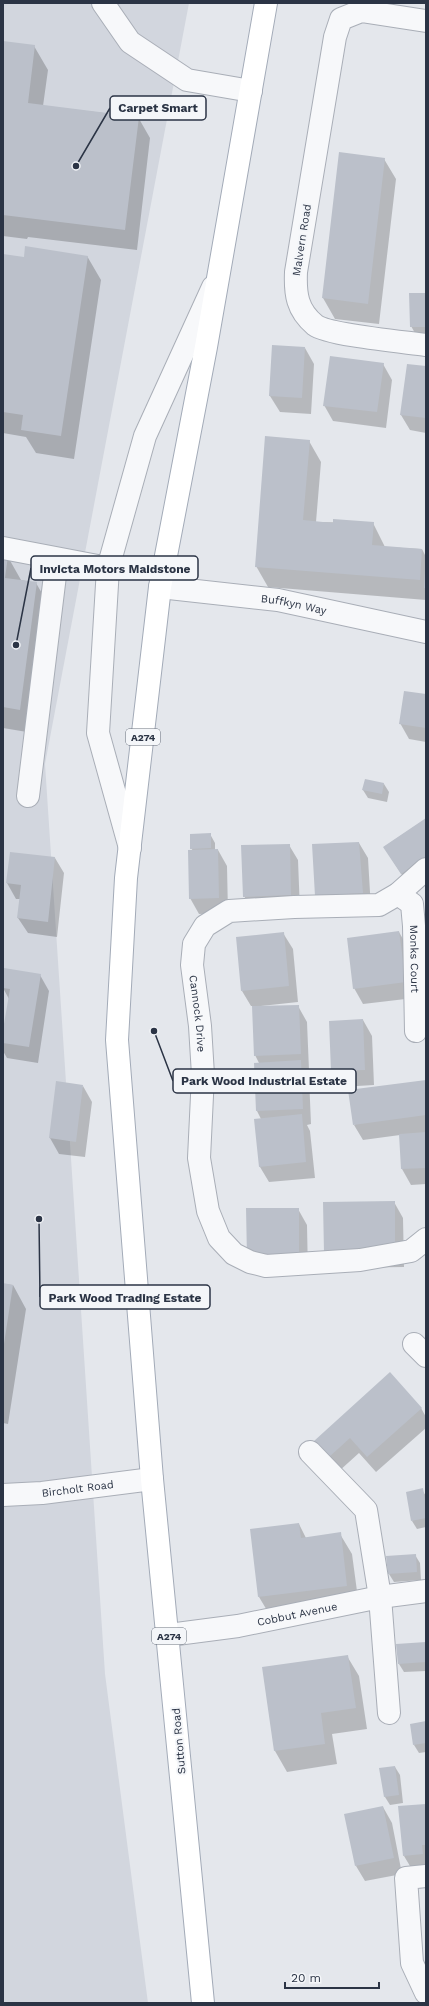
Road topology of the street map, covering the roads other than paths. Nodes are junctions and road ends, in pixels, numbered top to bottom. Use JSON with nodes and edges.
{"nodes":[{"id":1,"x":103,"y":3,"type":"edge"},
{"id":2,"x":266,"y":3,"type":"edge"},
{"id":3,"x":426,"y":21,"type":"edge"},
{"id":4,"x":251,"y":91,"type":"junction"},
{"id":5,"x":217,"y":278,"type":"junction"},
{"id":6,"x":426,"y":345,"type":"edge"},
{"id":7,"x":3,"y":548,"type":"edge"},
{"id":8,"x":57,"y":559,"type":"junction"},
{"id":9,"x":108,"y":568,"type":"junction"},
{"id":10,"x":160,"y":587,"type":"junction"},
{"id":11,"x":426,"y":632,"type":"edge"},
{"id":12,"x":28,"y":796,"type":"dead end"},
{"id":13,"x":130,"y":848,"type":"junction"},
{"id":14,"x":426,"y":869,"type":"edge"},
{"id":15,"x":398,"y":894,"type":"junction"},
{"id":16,"x":416,"y":1031,"type":"dead end"},
{"id":17,"x":426,"y":1239,"type":"edge"},
{"id":18,"x":310,"y":1452,"type":"dead end"},
{"id":19,"x":152,"y":1479,"type":"junction"},
{"id":20,"x":3,"y":1495,"type":"edge"},
{"id":21,"x":426,"y":1591,"type":"edge"},
{"id":22,"x":380,"y":1597,"type":"junction"},
{"id":23,"x":169,"y":1635,"type":"junction"},
{"id":24,"x":389,"y":1713,"type":"dead end"},
{"id":25,"x":416,"y":1877,"type":"edge"},
{"id":26,"x":426,"y":1994,"type":"edge"},
{"id":27,"x":203,"y":2003,"type":"edge"}],
"edges":[{"from":1,"to":4,"type":"street"},
{"from":2,"to":4,"type":"main road","number":"A274"},
{"from":3,"to":6,"type":"street","name":"Malvern Road"},
{"from":4,"to":5,"type":"main road","number":"A274"},
{"from":5,"to":9,"type":"street"},
{"from":5,"to":10,"type":"main road","number":"A274"},
{"from":7,"to":8,"type":"street"},
{"from":8,"to":9,"type":"street"},
{"from":8,"to":12,"type":"street"},
{"from":9,"to":13,"type":"street"},
{"from":10,"to":11,"type":"street","name":"Buffkyn Way"},
{"from":10,"to":13,"type":"main road","number":"A274"},
{"from":13,"to":19,"type":"main road","number":"A274"},
{"from":14,"to":15,"type":"street","name":"Cannock Drive"},
{"from":15,"to":16,"type":"street","name":"Monks Court"},
{"from":15,"to":17,"type":"street","name":"Cannock Drive"},
{"from":18,"to":22,"type":"street"},
{"from":19,"to":20,"type":"street","name":"Bircholt Road"},
{"from":19,"to":23,"type":"main road","name":"Sutton Road","number":"A274"},
{"from":21,"to":22,"type":"street","name":"Cobbut Avenue"},
{"from":22,"to":23,"type":"street","name":"Cobbut Avenue"},
{"from":22,"to":24,"type":"street"},
{"from":23,"to":27,"type":"main road","name":"Sutton Road","number":"A274"},
{"from":25,"to":26,"type":"street"}]}
